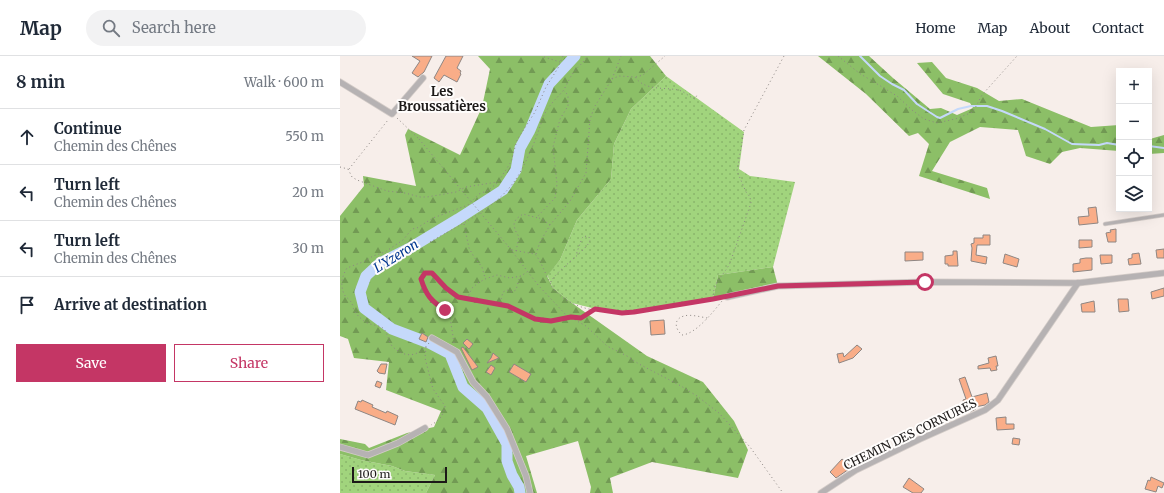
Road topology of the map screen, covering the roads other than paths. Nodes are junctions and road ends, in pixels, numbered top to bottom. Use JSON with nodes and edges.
{"nodes":[{"id":1,"x":423,"y":78,"type":"dead end"},
{"id":2,"x":340,"y":82,"type":"edge"},
{"id":3,"x":1164,"y":215,"type":"edge"},
{"id":4,"x":1105,"y":224,"type":"dead end"},
{"id":5,"x":1164,"y":272,"type":"edge"},
{"id":6,"x":1078,"y":283,"type":"junction"},
{"id":7,"x":727,"y":296,"type":"road end"},
{"id":8,"x":432,"y":338,"type":"dead end"},
{"id":9,"x":425,"y":428,"type":"road end"},
{"id":10,"x":340,"y":447,"type":"edge"},
{"id":11,"x":530,"y":493,"type":"edge"},
{"id":12,"x":821,"y":493,"type":"edge"}],
"edges":[{"from":1,"to":2,"type":"street"},
{"from":3,"to":4,"type":"lane"},
{"from":5,"to":6,"type":"street"},
{"from":6,"to":7,"type":"street"},
{"from":6,"to":12,"type":"street","name":"CHEMIN DES CORNURES"},
{"from":8,"to":11,"type":"street"},
{"from":9,"to":10,"type":"street"}]}
